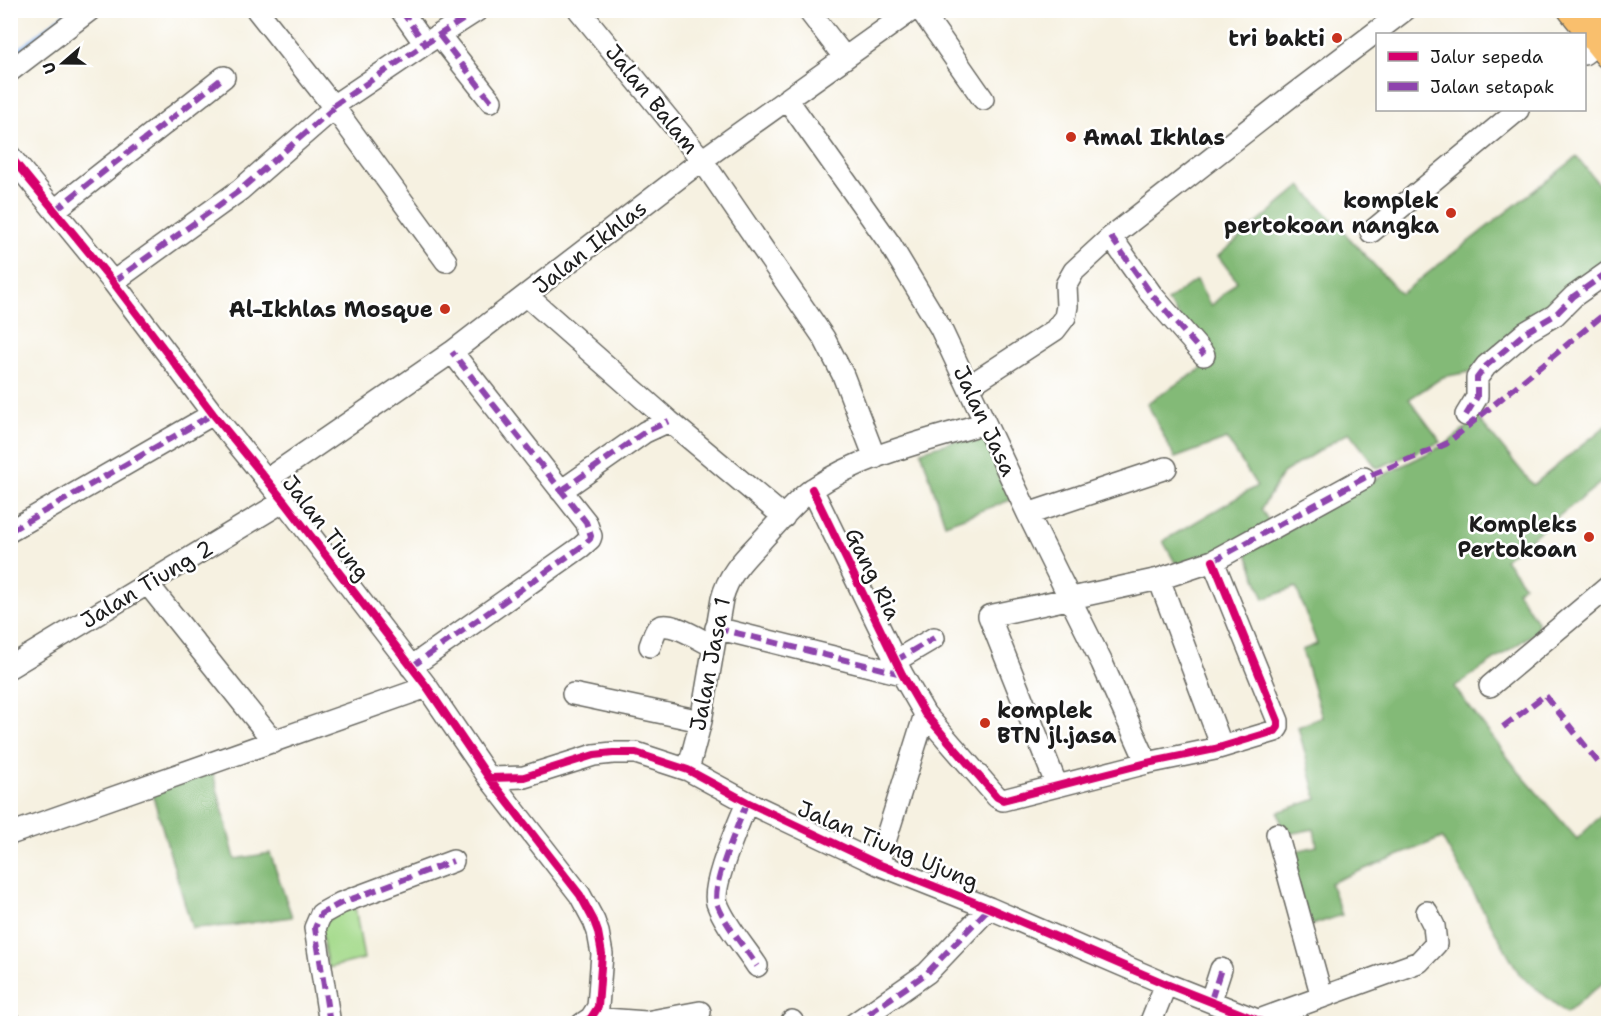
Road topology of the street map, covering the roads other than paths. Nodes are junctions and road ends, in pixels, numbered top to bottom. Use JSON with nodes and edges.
{"nodes":[{"id":1,"x":90,"y":10,"type":"edge"},
{"id":2,"x":256,"y":10,"type":"edge"},
{"id":3,"x":401,"y":10,"type":"edge"},
{"id":4,"x":478,"y":10,"type":"edge"},
{"id":5,"x":579,"y":10,"type":"edge"},
{"id":6,"x":808,"y":10,"type":"edge"},
{"id":7,"x":912,"y":10,"type":"edge"},
{"id":8,"x":921,"y":10,"type":"edge"},
{"id":9,"x":1405,"y":10,"type":"edge"},
{"id":10,"x":1572,"y":10,"type":"edge"},
{"id":11,"x":1600,"y":10,"type":"edge"},
{"id":12,"x":432,"y":39,"type":"junction"},
{"id":13,"x":1600,"y":43,"type":"edge"},
{"id":14,"x":845,"y":58,"type":"junction"},
{"id":15,"x":10,"y":71,"type":"edge"},
{"id":16,"x":224,"y":77,"type":"dead end"},
{"id":17,"x":787,"y":99,"type":"junction"},
{"id":18,"x":983,"y":99,"type":"dead end"},
{"id":19,"x":490,"y":101,"type":"dead end"},
{"id":20,"x":333,"y":107,"type":"junction"},
{"id":21,"x":1517,"y":111,"type":"edge"},
{"id":22,"x":10,"y":156,"type":"edge"},
{"id":23,"x":702,"y":160,"type":"junction"},
{"id":24,"x":55,"y":210,"type":"junction"},
{"id":25,"x":1371,"y":232,"type":"dead end"},
{"id":26,"x":1111,"y":237,"type":"junction"},
{"id":27,"x":446,"y":261,"type":"dead end"},
{"id":28,"x":1608,"y":272,"type":"edge"},
{"id":29,"x":113,"y":282,"type":"junction"},
{"id":30,"x":527,"y":296,"type":"junction"},
{"id":31,"x":452,"y":352,"type":"junction"},
{"id":32,"x":1204,"y":355,"type":"dead end"},
{"id":33,"x":969,"y":386,"type":"junction"},
{"id":34,"x":213,"y":414,"type":"junction"},
{"id":35,"x":1467,"y":415,"type":"dead end"},
{"id":36,"x":669,"y":421,"type":"junction"},
{"id":37,"x":985,"y":423,"type":"junction"},
{"id":38,"x":875,"y":458,"type":"junction"},
{"id":39,"x":1166,"y":468,"type":"dead end"},
{"id":40,"x":1364,"y":478,"type":"dead end"},
{"id":41,"x":266,"y":480,"type":"junction"},
{"id":42,"x":812,"y":489,"type":"junction"},
{"id":43,"x":561,"y":490,"type":"junction"},
{"id":44,"x":284,"y":501,"type":"junction"},
{"id":45,"x":1028,"y":514,"type":"junction"},
{"id":46,"x":784,"y":517,"type":"junction"},
{"id":47,"x":10,"y":531,"type":"edge"},
{"id":48,"x":1213,"y":561,"type":"junction"},
{"id":49,"x":1159,"y":579,"type":"junction"},
{"id":50,"x":147,"y":583,"type":"junction"},
{"id":51,"x":1608,"y":587,"type":"edge"},
{"id":52,"x":1070,"y":598,"type":"junction"},
{"id":53,"x":715,"y":637,"type":"junction"},
{"id":54,"x":934,"y":638,"type":"dead end"},
{"id":55,"x":650,"y":646,"type":"dead end"},
{"id":56,"x":411,"y":667,"type":"junction"},
{"id":57,"x":899,"y":667,"type":"junction"},
{"id":58,"x":10,"y":668,"type":"edge"},
{"id":59,"x":1490,"y":686,"type":"dead end"},
{"id":60,"x":427,"y":687,"type":"junction"},
{"id":61,"x":573,"y":694,"type":"dead end"},
{"id":62,"x":925,"y":714,"type":"junction"},
{"id":63,"x":701,"y":720,"type":"junction"},
{"id":64,"x":274,"y":742,"type":"junction"},
{"id":65,"x":1222,"y":747,"type":"junction"},
{"id":66,"x":1147,"y":763,"type":"junction"},
{"id":67,"x":688,"y":770,"type":"junction"},
{"id":68,"x":489,"y":778,"type":"junction"},
{"id":69,"x":1057,"y":786,"type":"junction"},
{"id":70,"x":747,"y":802,"type":"junction"},
{"id":71,"x":10,"y":834,"type":"edge"},
{"id":72,"x":1277,"y":834,"type":"dead end"},
{"id":73,"x":453,"y":861,"type":"dead end"},
{"id":74,"x":878,"y":864,"type":"junction"},
{"id":75,"x":989,"y":908,"type":"junction"},
{"id":76,"x":1427,"y":912,"type":"dead end"},
{"id":77,"x":757,"y":966,"type":"dead end"},
{"id":78,"x":1221,"y":969,"type":"dead end"},
{"id":79,"x":1166,"y":984,"type":"junction"},
{"id":80,"x":1322,"y":997,"type":"junction"},
{"id":81,"x":1211,"y":1000,"type":"junction"},
{"id":82,"x":699,"y":1012,"type":"dead end"},
{"id":83,"x":586,"y":1021,"type":"edge"},
{"id":84,"x":1263,"y":1022,"type":"edge"},
{"id":85,"x":330,"y":1023,"type":"edge"},
{"id":86,"x":854,"y":1023,"type":"edge"},
{"id":87,"x":1150,"y":1023,"type":"edge"}],
"edges":[{"from":1,"to":15,"type":"street"},
{"from":2,"to":20,"type":"street"},
{"from":3,"to":12,"type":"street"},
{"from":4,"to":12,"type":"street"},
{"from":5,"to":23,"type":"street","name":"Jalan Balam"},
{"from":6,"to":14,"type":"street"},
{"from":7,"to":14,"type":"street","name":"Jalan Ikhlas"},
{"from":8,"to":18,"type":"street"},
{"from":9,"to":26,"type":"street"},
{"from":10,"to":13,"type":"main road"},
{"from":11,"to":13,"type":"main road"},
{"from":12,"to":19,"type":"street"},
{"from":12,"to":20,"type":"street"},
{"from":14,"to":17,"type":"street","name":"Jalan Ikhlas"},
{"from":16,"to":24,"type":"street"},
{"from":17,"to":23,"type":"street","name":"Jalan Ikhlas"},
{"from":17,"to":33,"type":"street","name":"Jalan Jasa"},
{"from":20,"to":27,"type":"street"},
{"from":20,"to":29,"type":"street"},
{"from":21,"to":25,"type":"street"},
{"from":22,"to":24,"type":"street","name":"Jalan Tiung"},
{"from":23,"to":30,"type":"street","name":"Jalan Ikhlas"},
{"from":23,"to":38,"type":"street","name":"Jalan Balam"},
{"from":24,"to":29,"type":"street","name":"Jalan Tiung"},
{"from":26,"to":32,"type":"street"},
{"from":26,"to":33,"type":"street"},
{"from":28,"to":35,"type":"street"},
{"from":29,"to":34,"type":"street","name":"Jalan Tiung"},
{"from":30,"to":31,"type":"street","name":"Jalan Ikhlas"},
{"from":30,"to":36,"type":"street"},
{"from":31,"to":41,"type":"street","name":"Jalan Ikhlas"},
{"from":31,"to":43,"type":"street"},
{"from":33,"to":37,"type":"street","name":"Jalan Jasa"},
{"from":34,"to":41,"type":"street","name":"Jalan Tiung"},
{"from":34,"to":47,"type":"street"},
{"from":36,"to":43,"type":"street"},
{"from":36,"to":46,"type":"street"},
{"from":37,"to":38,"type":"street","name":"Jalan Jasa 1"},
{"from":37,"to":45,"type":"street","name":"Jalan Jasa"},
{"from":38,"to":42,"type":"street","name":"Jalan Jasa 1"},
{"from":39,"to":45,"type":"street"},
{"from":40,"to":48,"type":"street"},
{"from":41,"to":44,"type":"street","name":"Jalan Tiung"},
{"from":42,"to":46,"type":"street","name":"Jalan Jasa 1"},
{"from":42,"to":57,"type":"street","name":"Gang Ria"},
{"from":43,"to":56,"type":"street"},
{"from":44,"to":50,"type":"street","name":"Jalan Tiung 2"},
{"from":44,"to":56,"type":"street","name":"Jalan Tiung"},
{"from":45,"to":52,"type":"street","name":"Jalan Jasa"},
{"from":46,"to":53,"type":"street","name":"Jalan Jasa 1"},
{"from":48,"to":49,"type":"street"},
{"from":48,"to":65,"type":"street"},
{"from":49,"to":52,"type":"street"},
{"from":49,"to":65,"type":"street"},
{"from":50,"to":58,"type":"street","name":"Jalan Tiung 2"},
{"from":50,"to":64,"type":"street"},
{"from":51,"to":59,"type":"street"},
{"from":52,"to":66,"type":"street","name":"Jalan Jasa"},
{"from":52,"to":69,"type":"street"},
{"from":53,"to":55,"type":"street"},
{"from":53,"to":57,"type":"street"},
{"from":53,"to":63,"type":"street","name":"Jalan Jasa 1"},
{"from":54,"to":57,"type":"street"},
{"from":56,"to":60,"type":"street","name":"Jalan Tiung"},
{"from":57,"to":62,"type":"street","name":"Gang Ria"},
{"from":60,"to":64,"type":"street"},
{"from":60,"to":68,"type":"street","name":"Jalan Tiung"},
{"from":61,"to":63,"type":"street"},
{"from":62,"to":69,"type":"street","name":"Gang Ria"},
{"from":62,"to":74,"type":"street"},
{"from":63,"to":67,"type":"street","name":"Jalan Jasa 1"},
{"from":64,"to":71,"type":"street"},
{"from":65,"to":66,"type":"street"},
{"from":66,"to":69,"type":"street"},
{"from":67,"to":68,"type":"street","name":"Jalan Tiung Ujung"},
{"from":67,"to":70,"type":"street","name":"Jalan Tiung Ujung"},
{"from":68,"to":83,"type":"street","name":"Jalan Tiung"},
{"from":70,"to":74,"type":"street","name":"Jalan Tiung Ujung"},
{"from":70,"to":77,"type":"street"},
{"from":72,"to":80,"type":"street"},
{"from":73,"to":85,"type":"street"},
{"from":74,"to":75,"type":"street","name":"Jalan Tiung Ujung"},
{"from":75,"to":79,"type":"street","name":"Jalan Tiung Ujung"},
{"from":75,"to":86,"type":"street"},
{"from":76,"to":80,"type":"street"},
{"from":78,"to":81,"type":"street"},
{"from":79,"to":81,"type":"street","name":"Jalan Tiung Ujung"},
{"from":79,"to":87,"type":"street"},
{"from":80,"to":84,"type":"street"},
{"from":81,"to":84,"type":"street","name":"Jalan Tiung Ujung"},
{"from":82,"to":83,"type":"street"}]}
